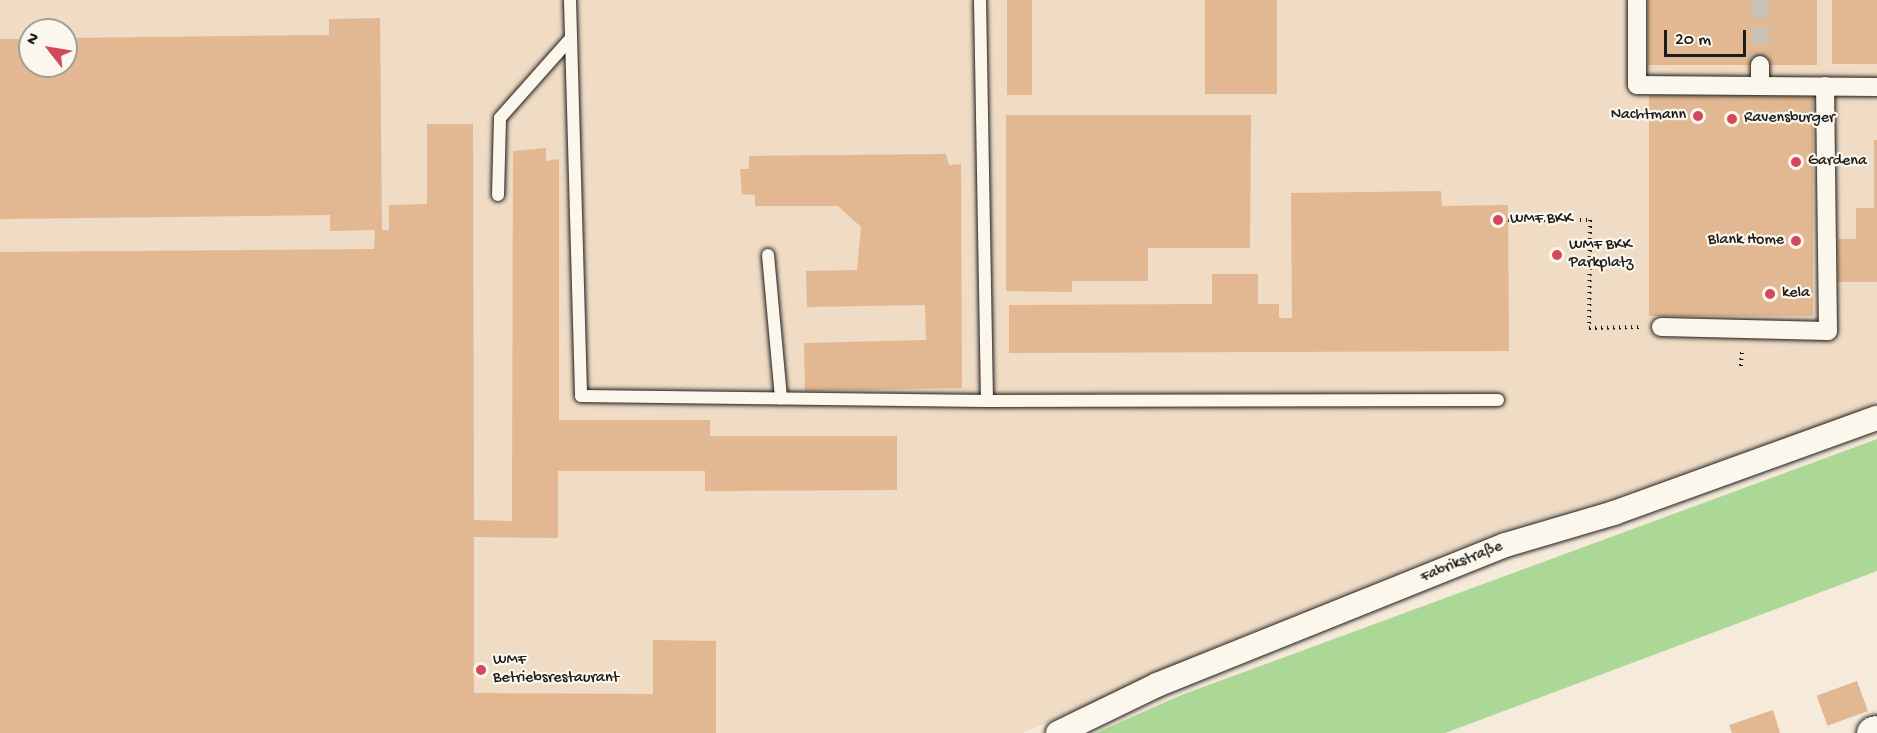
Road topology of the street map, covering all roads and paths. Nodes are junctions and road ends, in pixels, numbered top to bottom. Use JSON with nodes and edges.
{"nodes":[{"id":1,"x":570,"y":0,"type":"edge"},
{"id":2,"x":980,"y":0,"type":"edge"},
{"id":3,"x":1637,"y":0,"type":"edge"},
{"id":4,"x":571,"y":38,"type":"junction"},
{"id":5,"x":1760,"y":65,"type":"tunnel mouth"},
{"id":6,"x":1760,"y":86,"type":"junction"},
{"id":7,"x":1825,"y":86,"type":"junction"},
{"id":8,"x":1877,"y":87,"type":"edge"},
{"id":9,"x":498,"y":195,"type":"dead end"},
{"id":10,"x":1508,"y":220,"type":"dead end"},
{"id":11,"x":768,"y":255,"type":"dead end"},
{"id":12,"x":1653,"y":327,"type":"joint"},
{"id":13,"x":781,"y":398,"type":"junction"},
{"id":14,"x":1498,"y":400,"type":"dead end"},
{"id":15,"x":987,"y":401,"type":"junction"},
{"id":16,"x":1877,"y":418,"type":"edge"},
{"id":17,"x":1058,"y":733,"type":"edge"}],
"edges":[{"from":1,"to":4,"type":"lane"},
{"from":2,"to":15,"type":"lane"},
{"from":3,"to":6,"type":"street"},
{"from":4,"to":9,"type":"lane"},
{"from":4,"to":13,"type":"lane"},
{"from":5,"to":6,"type":"street"},
{"from":6,"to":7,"type":"street"},
{"from":7,"to":8,"type":"street"},
{"from":7,"to":12,"type":"street"},
{"from":10,"to":12,"type":"path"},
{"from":11,"to":13,"type":"lane"},
{"from":13,"to":15,"type":"lane"},
{"from":14,"to":15,"type":"lane"},
{"from":16,"to":17,"type":"street","name":"Fabrikstraße"}]}
